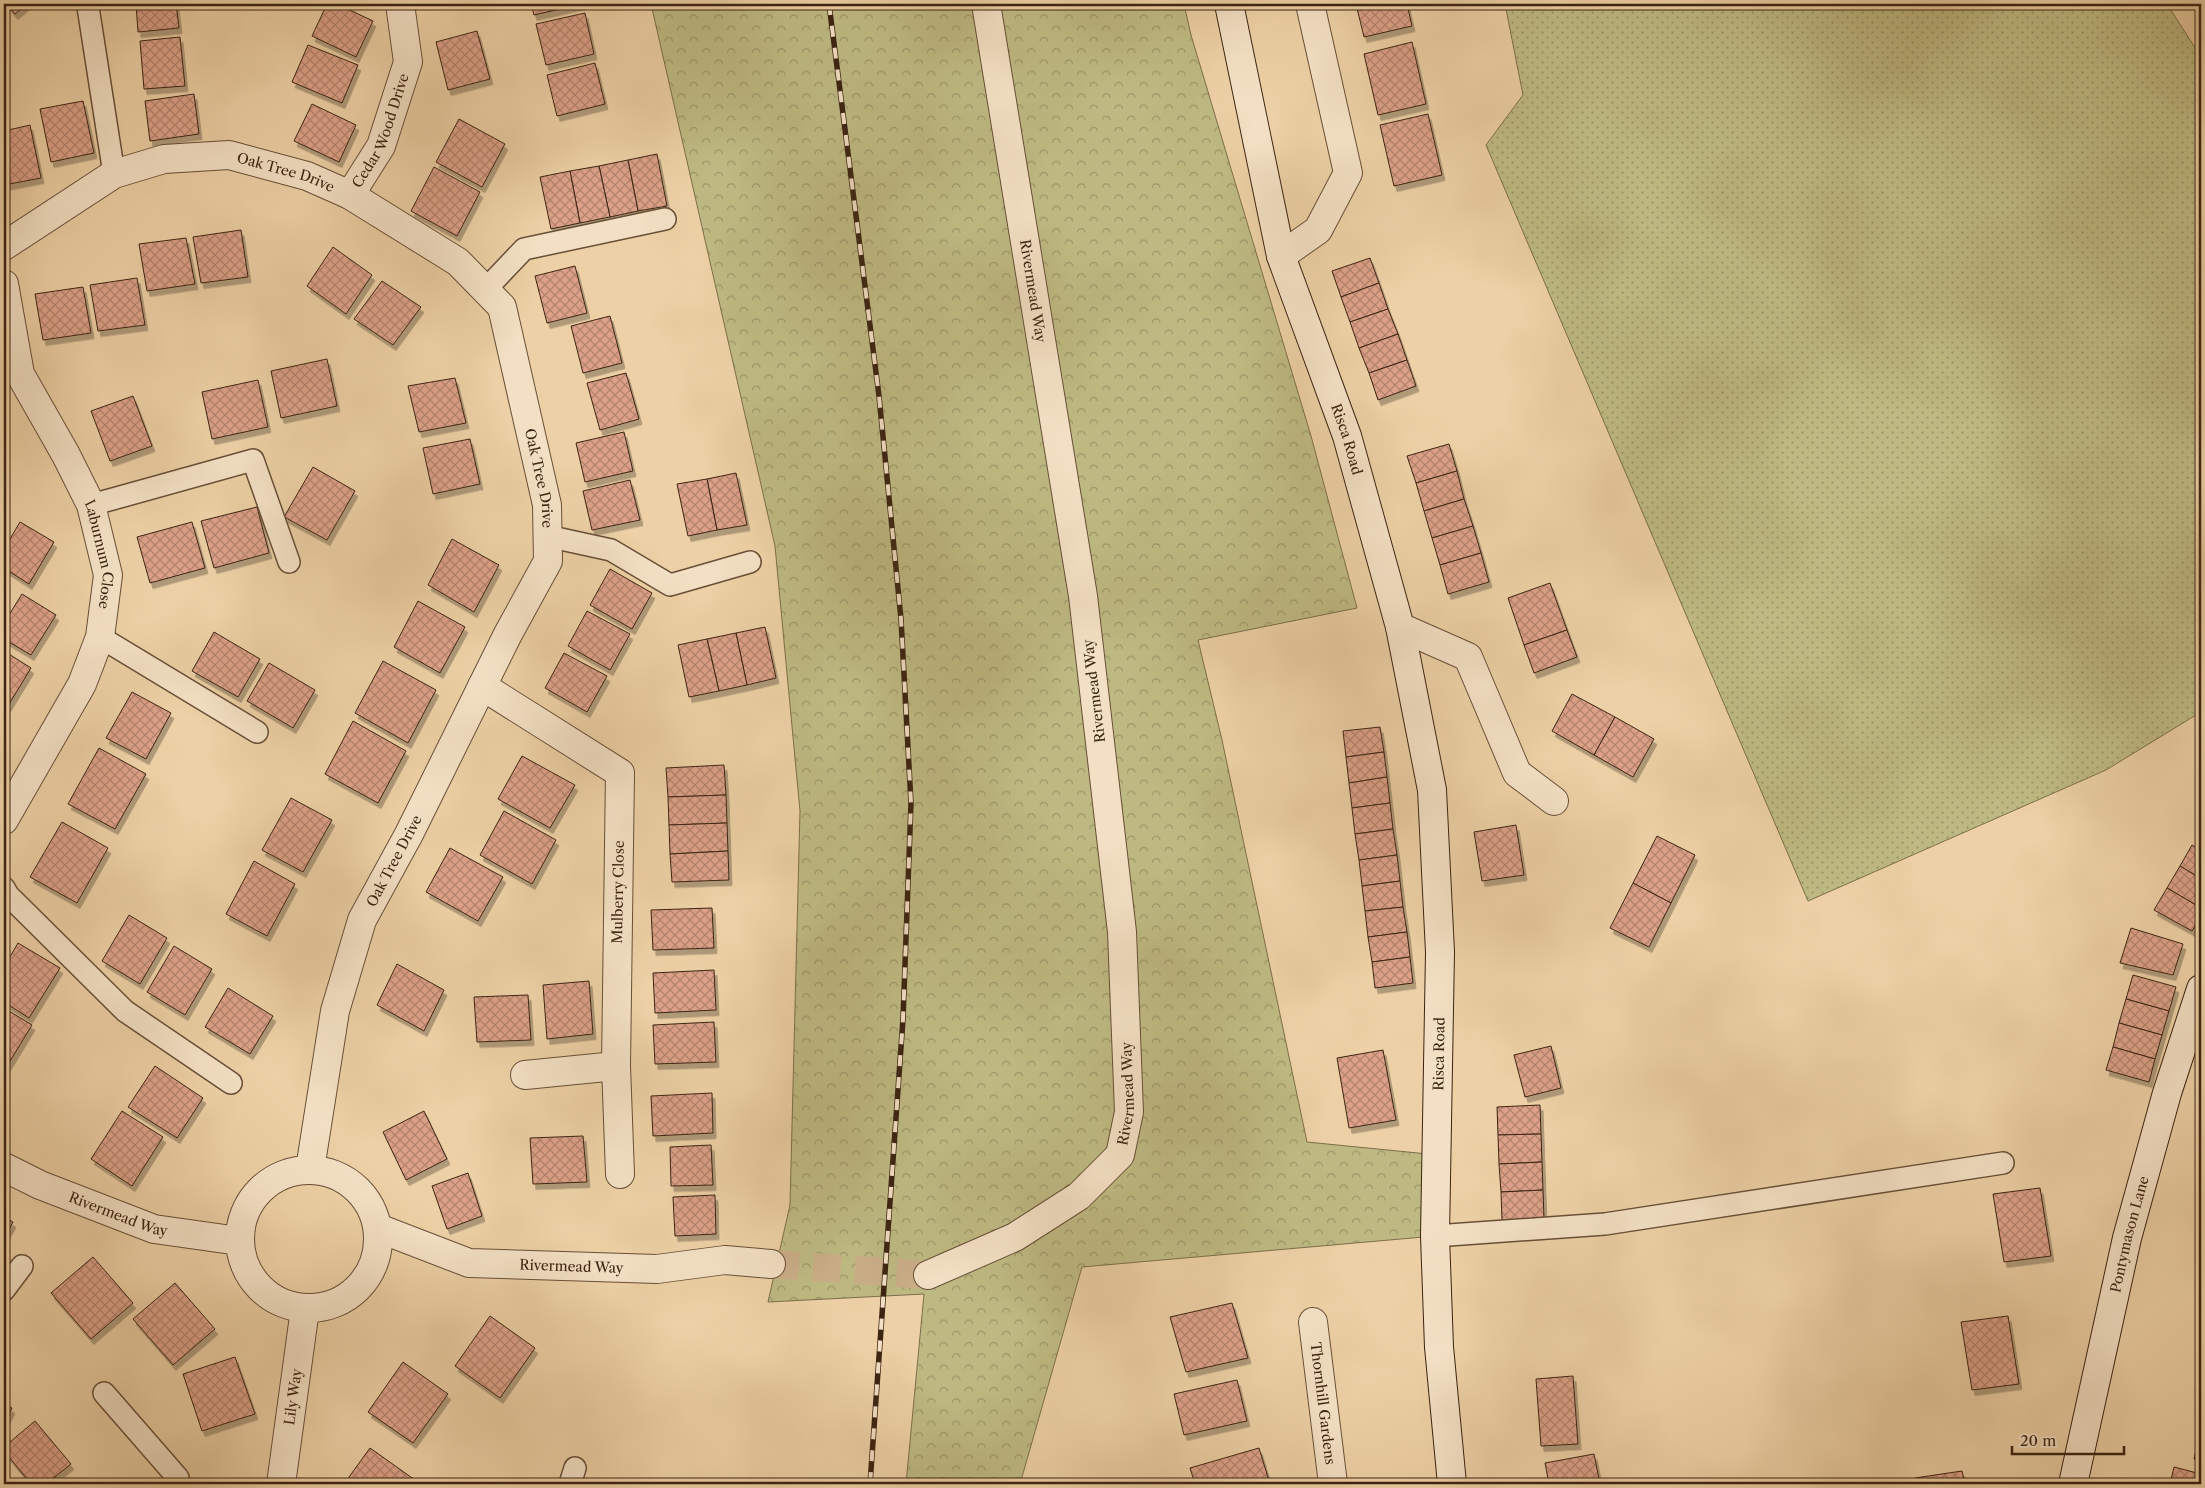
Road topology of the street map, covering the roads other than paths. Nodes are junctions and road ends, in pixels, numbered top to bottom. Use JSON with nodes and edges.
{"nodes":[{"id":1,"x":400,"y":4,"type":"edge"},
{"id":2,"x":986,"y":4,"type":"edge"},
{"id":3,"x":1229,"y":4,"type":"edge"},
{"id":4,"x":1310,"y":4,"type":"edge"},
{"id":5,"x":88,"y":7,"type":"dead end"},
{"id":6,"x":114,"y":174,"type":"junction"},
{"id":7,"x":350,"y":195,"type":"junction"},
{"id":8,"x":665,"y":220,"type":"dead end"},
{"id":9,"x":4,"y":246,"type":"edge"},
{"id":10,"x":1281,"y":256,"type":"junction"},
{"id":11,"x":4,"y":284,"type":"edge"},
{"id":12,"x":485,"y":290,"type":"junction"},
{"id":13,"x":91,"y":505,"type":"junction"},
{"id":14,"x":547,"y":536,"type":"junction"},
{"id":15,"x":289,"y":562,"type":"dead end"},
{"id":16,"x":750,"y":562,"type":"dead end"},
{"id":17,"x":1400,"y":627,"type":"junction"},
{"id":18,"x":100,"y":638,"type":"junction"},
{"id":19,"x":482,"y":686,"type":"junction"},
{"id":20,"x":257,"y":732,"type":"dead end"},
{"id":21,"x":1554,"y":802,"type":"dead end"},
{"id":22,"x":4,"y":820,"type":"edge"},
{"id":23,"x":4,"y":888,"type":"edge"},
{"id":24,"x":2201,"y":989,"type":"edge"},
{"id":25,"x":616,"y":1066,"type":"junction"},
{"id":26,"x":525,"y":1076,"type":"dead end"},
{"id":27,"x":231,"y":1082,"type":"dead end"},
{"id":28,"x":2003,"y":1163,"type":"dead end"},
{"id":29,"x":4,"y":1167,"type":"edge"},
{"id":30,"x":310,"y":1169,"type":"junction"},
{"id":31,"x":620,"y":1174,"type":"dead end"},
{"id":32,"x":378,"y":1228,"type":"junction"},
{"id":33,"x":1436,"y":1236,"type":"junction"},
{"id":34,"x":239,"y":1240,"type":"junction"},
{"id":35,"x":771,"y":1264,"type":"tunnel mouth"},
{"id":36,"x":22,"y":1266,"type":"dead end"},
{"id":37,"x":928,"y":1275,"type":"tunnel mouth"},
{"id":38,"x":4,"y":1290,"type":"edge"},
{"id":39,"x":305,"y":1309,"type":"junction"},
{"id":40,"x":1313,"y":1322,"type":"dead end"},
{"id":41,"x":104,"y":1393,"type":"dead end"},
{"id":42,"x":178,"y":1484,"type":"edge"},
{"id":43,"x":281,"y":1484,"type":"edge"},
{"id":44,"x":1333,"y":1484,"type":"edge"},
{"id":45,"x":1452,"y":1484,"type":"edge"},
{"id":46,"x":2073,"y":1484,"type":"edge"}],
"edges":[{"from":1,"to":7,"type":"street","name":"Cedar Wood Drive"},
{"from":2,"to":37,"type":"street","name":"Rivermead Way"},
{"from":3,"to":10,"type":"street","name":"Risca Road"},
{"from":4,"to":10,"type":"street"},
{"from":5,"to":6,"type":"lane"},
{"from":6,"to":7,"type":"street","name":"Oak Tree Drive"},
{"from":6,"to":9,"type":"street","name":"Oak Tree Drive"},
{"from":7,"to":12,"type":"street","name":"Oak Tree Drive"},
{"from":8,"to":12,"type":"lane"},
{"from":10,"to":17,"type":"street","name":"Risca Road"},
{"from":11,"to":13,"type":"street","name":"Laburnum Close"},
{"from":12,"to":14,"type":"street","name":"Oak Tree Drive"},
{"from":13,"to":15,"type":"lane"},
{"from":13,"to":18,"type":"street","name":"Laburnum Close"},
{"from":14,"to":16,"type":"lane"},
{"from":14,"to":19,"type":"street","name":"Oak Tree Drive"},
{"from":17,"to":21,"type":"street"},
{"from":17,"to":33,"type":"street","name":"Risca Road"},
{"from":18,"to":20,"type":"lane"},
{"from":18,"to":22,"type":"street","name":"Laburnum Close"},
{"from":19,"to":25,"type":"street","name":"Mulberry Close"},
{"from":19,"to":30,"type":"street","name":"Oak Tree Drive"},
{"from":23,"to":27,"type":"lane"},
{"from":24,"to":46,"type":"street","name":"Pontymason Lane"},
{"from":25,"to":26,"type":"street"},
{"from":25,"to":31,"type":"street","name":"Mulberry Close"},
{"from":28,"to":33,"type":"lane"},
{"from":29,"to":34,"type":"street","name":"Rivermead Way"},
{"from":30,"to":32,"type":"street"},
{"from":30,"to":34,"type":"street"},
{"from":32,"to":35,"type":"street","name":"Rivermead Way"},
{"from":32,"to":39,"type":"street"},
{"from":33,"to":45,"type":"street","name":"Risca Road"},
{"from":34,"to":39,"type":"street"},
{"from":36,"to":38,"type":"lane"},
{"from":39,"to":43,"type":"street","name":"Lily Way"},
{"from":40,"to":44,"type":"street","name":"Thornhill Gardens"},
{"from":41,"to":42,"type":"lane"}]}
